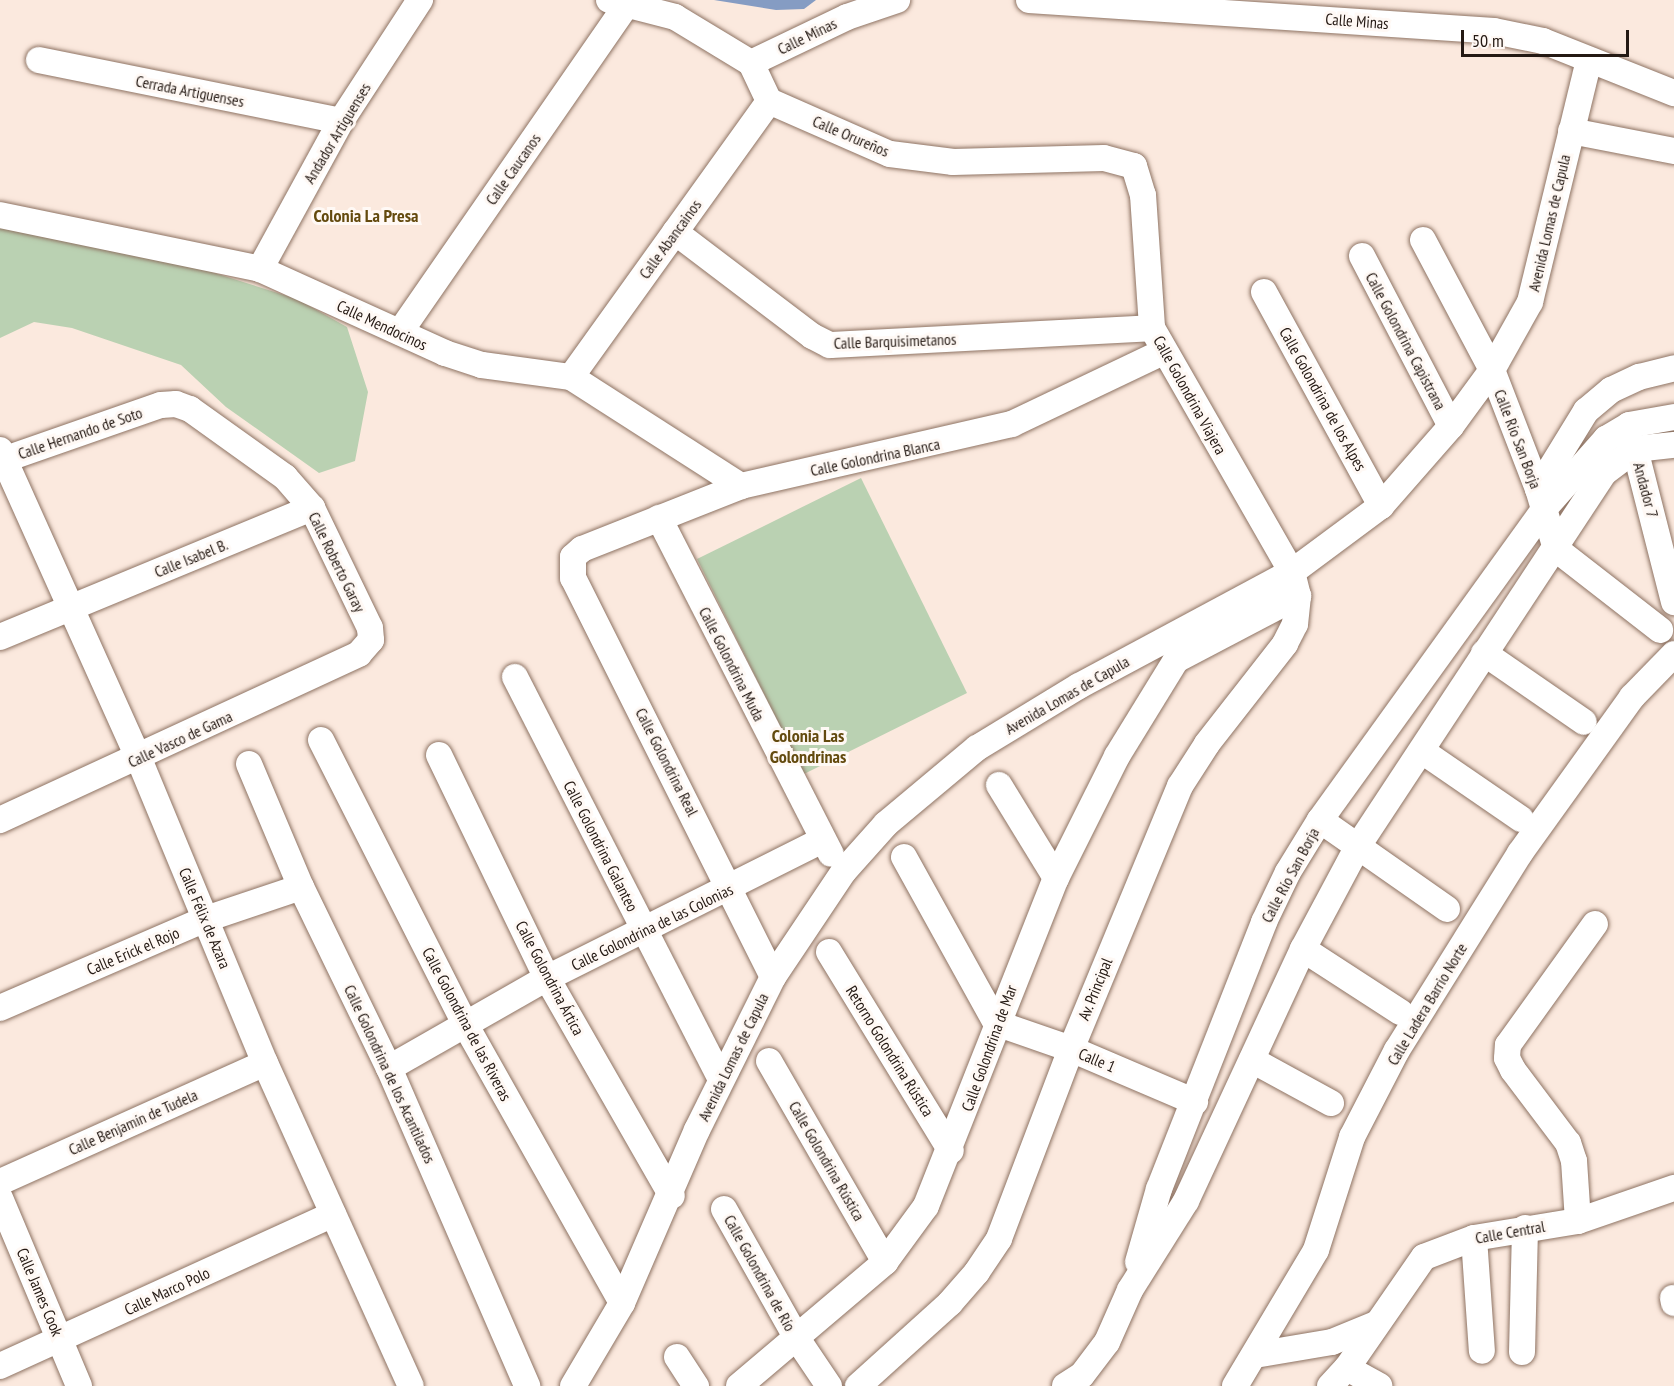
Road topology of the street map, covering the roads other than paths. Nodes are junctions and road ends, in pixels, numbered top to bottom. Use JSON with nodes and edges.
{"nodes":[{"id":1,"x":420,"y":0,"type":"edge"},
{"id":2,"x":897,"y":0,"type":"edge"},
{"id":3,"x":1029,"y":0,"type":"edge"},
{"id":4,"x":617,"y":3,"type":"edge"},
{"id":5,"x":1308,"y":9,"type":"edge"},
{"id":6,"x":39,"y":60,"type":"dead end"},
{"id":7,"x":1589,"y":60,"type":"junction"},
{"id":8,"x":751,"y":63,"type":"junction"},
{"id":9,"x":1674,"y":93,"type":"edge"},
{"id":10,"x":769,"y":101,"type":"junction"},
{"id":11,"x":342,"y":121,"type":"junction"},
{"id":12,"x":1570,"y":131,"type":"junction"},
{"id":13,"x":1674,"y":151,"type":"edge"},
{"id":14,"x":1134,"y":166,"type":"joint"},
{"id":15,"x":0,"y":215,"type":"edge"},
{"id":16,"x":675,"y":232,"type":"junction"},
{"id":17,"x":1423,"y":240,"type":"dead end"},
{"id":18,"x":1362,"y":256,"type":"dead end"},
{"id":19,"x":260,"y":269,"type":"junction"},
{"id":20,"x":1264,"y":292,"type":"dead end"},
{"id":21,"x":1152,"y":328,"type":"junction"},
{"id":22,"x":400,"y":332,"type":"junction"},
{"id":23,"x":1163,"y":352,"type":"junction"},
{"id":24,"x":1674,"y":365,"type":"edge"},
{"id":25,"x":1492,"y":370,"type":"junction"},
{"id":26,"x":571,"y":377,"type":"junction"},
{"id":27,"x":160,"y":405,"type":"joint"},
{"id":28,"x":1674,"y":417,"type":"edge"},
{"id":29,"x":1451,"y":426,"type":"junction"},
{"id":30,"x":1674,"y":445,"type":"edge"},
{"id":31,"x":1635,"y":449,"type":"junction"},
{"id":32,"x":2,"y":456,"type":"edge"},
{"id":33,"x":741,"y":486,"type":"junction"},
{"id":34,"x":1541,"y":499,"type":"junction"},
{"id":35,"x":1381,"y":506,"type":"junction"},
{"id":36,"x":312,"y":508,"type":"junction"},
{"id":37,"x":659,"y":518,"type":"junction"},
{"id":38,"x":582,"y":549,"type":"joint"},
{"id":39,"x":1556,"y":549,"type":"junction"},
{"id":40,"x":1295,"y":584,"type":"junction"},
{"id":41,"x":1674,"y":602,"type":"edge"},
{"id":42,"x":70,"y":607,"type":"junction"},
{"id":43,"x":1660,"y":630,"type":"dead end"},
{"id":44,"x":0,"y":637,"type":"edge"},
{"id":45,"x":1484,"y":653,"type":"junction"},
{"id":46,"x":359,"y":654,"type":"joint"},
{"id":47,"x":1674,"y":654,"type":"edge"},
{"id":48,"x":515,"y":677,"type":"dead end"},
{"id":49,"x":1584,"y":722,"type":"dead end"},
{"id":50,"x":321,"y":740,"type":"dead end"},
{"id":51,"x":1422,"y":751,"type":"junction"},
{"id":52,"x":439,"y":755,"type":"dead end"},
{"id":53,"x":139,"y":759,"type":"junction"},
{"id":54,"x":249,"y":764,"type":"dead end"},
{"id":55,"x":999,"y":785,"type":"dead end"},
{"id":56,"x":1521,"y":819,"type":"dead end"},
{"id":57,"x":0,"y":820,"type":"edge"},
{"id":58,"x":1320,"y":820,"type":"junction"},
{"id":59,"x":821,"y":841,"type":"junction"},
{"id":60,"x":1358,"y":846,"type":"junction"},
{"id":61,"x":904,"y":857,"type":"dead end"},
{"id":62,"x":844,"y":871,"type":"junction"},
{"id":63,"x":1056,"y":878,"type":"junction"},
{"id":64,"x":302,"y":888,"type":"junction"},
{"id":65,"x":730,"y":888,"type":"junction"},
{"id":66,"x":1447,"y":909,"type":"dead end"},
{"id":67,"x":206,"y":920,"type":"junction"},
{"id":68,"x":1595,"y":924,"type":"dead end"},
{"id":69,"x":644,"y":930,"type":"junction"},
{"id":70,"x":1303,"y":949,"type":"junction"},
{"id":71,"x":829,"y":952,"type":"dead end"},
{"id":72,"x":773,"y":977,"type":"junction"},
{"id":73,"x":547,"y":978,"type":"junction"},
{"id":74,"x":0,"y":1008,"type":"edge"},
{"id":75,"x":1400,"y":1012,"type":"dead end"},
{"id":76,"x":996,"y":1023,"type":"junction"},
{"id":77,"x":465,"y":1024,"type":"junction"},
{"id":78,"x":1071,"y":1049,"type":"junction"},
{"id":79,"x":1252,"y":1060,"type":"junction"},
{"id":80,"x":769,"y":1061,"type":"dead end"},
{"id":81,"x":265,"y":1063,"type":"junction"},
{"id":82,"x":390,"y":1068,"type":"junction"},
{"id":83,"x":721,"y":1079,"type":"junction"},
{"id":84,"x":1195,"y":1102,"type":"junction"},
{"id":85,"x":1331,"y":1103,"type":"dead end"},
{"id":86,"x":951,"y":1151,"type":"junction"},
{"id":87,"x":0,"y":1182,"type":"edge"},
{"id":88,"x":1674,"y":1188,"type":"edge"},
{"id":89,"x":672,"y":1196,"type":"junction"},
{"id":90,"x":0,"y":1198,"type":"edge"},
{"id":91,"x":724,"y":1209,"type":"dead end"},
{"id":92,"x":333,"y":1214,"type":"junction"},
{"id":93,"x":1578,"y":1221,"type":"junction"},
{"id":94,"x":1525,"y":1228,"type":"junction"},
{"id":95,"x":1474,"y":1238,"type":"junction"},
{"id":96,"x":885,"y":1262,"type":"junction"},
{"id":97,"x":1130,"y":1290,"type":"junction"},
{"id":98,"x":622,"y":1303,"type":"junction"},
{"id":99,"x":1378,"y":1323,"type":"junction"},
{"id":100,"x":796,"y":1338,"type":"junction"},
{"id":101,"x":60,"y":1341,"type":"junction"},
{"id":102,"x":1482,"y":1351,"type":"dead end"},
{"id":103,"x":1522,"y":1352,"type":"dead end"},
{"id":104,"x":1256,"y":1354,"type":"junction"},
{"id":105,"x":677,"y":1358,"type":"dead end"},
{"id":106,"x":0,"y":1366,"type":"edge"},
{"id":107,"x":1338,"y":1377,"type":"edge"},
{"id":108,"x":1075,"y":1382,"type":"edge"},
{"id":109,"x":408,"y":1385,"type":"edge"},
{"id":110,"x":80,"y":1386,"type":"edge"},
{"id":111,"x":527,"y":1386,"type":"edge"},
{"id":112,"x":573,"y":1386,"type":"edge"},
{"id":113,"x":696,"y":1386,"type":"edge"},
{"id":114,"x":739,"y":1386,"type":"edge"},
{"id":115,"x":829,"y":1386,"type":"edge"},
{"id":116,"x":858,"y":1386,"type":"edge"},
{"id":117,"x":1235,"y":1386,"type":"edge"},
{"id":118,"x":1379,"y":1386,"type":"edge"}],
"edges":[{"from":1,"to":11,"type":"street","name":"Andador Artiguenses"},
{"from":2,"to":8,"type":"street","name":"Calle Minas"},
{"from":3,"to":5,"type":"street","name":"Calle Minas"},
{"from":4,"to":8,"type":"street"},
{"from":4,"to":22,"type":"street","name":"Calle Caucanos"},
{"from":5,"to":7,"type":"street","name":"Calle Minas"},
{"from":6,"to":11,"type":"street","name":"Cerrada Artiguenses"},
{"from":7,"to":9,"type":"street","name":"Calle Minas"},
{"from":7,"to":12,"type":"street","name":"Avenida Lomas de Capula"},
{"from":8,"to":10,"type":"street"},
{"from":10,"to":14,"type":"street","name":"Calle Orureños"},
{"from":10,"to":16,"type":"street","name":"Calle Abancainos"},
{"from":11,"to":19,"type":"street","name":"Andador Artiguenses"},
{"from":12,"to":13,"type":"street"},
{"from":12,"to":25,"type":"street","name":"Avenida Lomas de Capula"},
{"from":14,"to":21,"type":"street","name":"Calle Golondrina Viajera"},
{"from":15,"to":19,"type":"street","name":"Calle Mendocinos"},
{"from":16,"to":21,"type":"street","name":"Calle Barquisimetanos"},
{"from":16,"to":26,"type":"street","name":"Calle Abancainos"},
{"from":17,"to":25,"type":"street","name":"Calle Río San Borja"},
{"from":18,"to":29,"type":"street","name":"Calle Golondrina Capistrana"},
{"from":19,"to":22,"type":"street","name":"Calle Mendocinos"},
{"from":20,"to":35,"type":"street","name":"Calle Golondrina de los Alpes"},
{"from":21,"to":23,"type":"street","name":"Calle Golondrina Viajera"},
{"from":22,"to":26,"type":"street","name":"Calle Mendocinos"},
{"from":23,"to":33,"type":"street","name":"Calle Golondrina Blanca"},
{"from":23,"to":40,"type":"street","name":"Calle Golondrina Viajera"},
{"from":24,"to":34,"type":"street"},
{"from":25,"to":29,"type":"street","name":"Avenida Lomas de Capula"},
{"from":25,"to":34,"type":"street","name":"Calle Río San Borja"},
{"from":26,"to":33,"type":"street","name":"Calle Mendocinos"},
{"from":27,"to":32,"type":"street","name":"Calle Hernando de Soto"},
{"from":27,"to":36,"type":"street","name":"Calle Roberto Garay"},
{"from":28,"to":34,"type":"street","name":"Calle Río San Borja"},
{"from":29,"to":35,"type":"street","name":"Avenida Lomas de Capula"},
{"from":30,"to":31,"type":"street"},
{"from":31,"to":39,"type":"street","name":"Calle Río San Borja"},
{"from":31,"to":41,"type":"street","name":"Andador 7"},
{"from":32,"to":42,"type":"street","name":"Calle Félix de Azara"},
{"from":33,"to":37,"type":"street","name":"Calle Golondrina Blanca"},
{"from":34,"to":39,"type":"street","name":"Calle Río San Borja"},
{"from":34,"to":58,"type":"street","name":"Calle Río San Borja"},
{"from":35,"to":40,"type":"street","name":"Avenida Lomas de Capula"},
{"from":36,"to":42,"type":"street","name":"Calle Isabel B."},
{"from":36,"to":46,"type":"street","name":"Calle Roberto Garay"},
{"from":37,"to":38,"type":"street","name":"Calle Golondrina Blanca"},
{"from":37,"to":59,"type":"street","name":"Calle Golondrina Muda"},
{"from":38,"to":65,"type":"street","name":"Calle Golondrina Real"},
{"from":39,"to":43,"type":"street"},
{"from":39,"to":45,"type":"street","name":"Calle Río San Borja"},
{"from":40,"to":62,"type":"street","name":"Avenida Lomas de Capula"},
{"from":40,"to":63,"type":"street","name":"Calle Golondrina de Mar"},
{"from":40,"to":78,"type":"street","name":"Av. Principal"},
{"from":42,"to":44,"type":"street","name":"Calle Isabel B."},
{"from":42,"to":53,"type":"street","name":"Calle Félix de Azara"},
{"from":45,"to":49,"type":"street"},
{"from":45,"to":51,"type":"street","name":"Calle Río San Borja"},
{"from":46,"to":53,"type":"street","name":"Calle Vasco de Gama"},
{"from":47,"to":104,"type":"street","name":"Calle Ladera Barrio Norte"},
{"from":48,"to":69,"type":"street","name":"Calle Golondrina Galanteo"},
{"from":50,"to":77,"type":"street","name":"Calle Golondrina de las Riveras"},
{"from":51,"to":56,"type":"street"},
{"from":51,"to":60,"type":"street","name":"Calle Río San Borja"},
{"from":52,"to":73,"type":"street","name":"Calle Golondrina Ártica"},
{"from":53,"to":57,"type":"street","name":"Calle Vasco de Gama"},
{"from":53,"to":67,"type":"street","name":"Calle Félix de Azara"},
{"from":54,"to":64,"type":"street","name":"Calle Golondrina de los Acantilados"},
{"from":55,"to":63,"type":"street"},
{"from":58,"to":60,"type":"street"},
{"from":58,"to":84,"type":"street","name":"Calle Río San Borja"},
{"from":59,"to":62,"type":"street","name":"Calle Golondrina Muda"},
{"from":59,"to":65,"type":"street","name":"Calle Golondrina de las Colonias"},
{"from":60,"to":66,"type":"street"},
{"from":60,"to":70,"type":"street","name":"Calle Río San Borja"},
{"from":61,"to":76,"type":"street"},
{"from":62,"to":72,"type":"street","name":"Avenida Lomas de Capula"},
{"from":63,"to":76,"type":"street","name":"Calle Golondrina de Mar"},
{"from":64,"to":67,"type":"street","name":"Calle Erick el Rojo"},
{"from":64,"to":82,"type":"street","name":"Calle Golondrina de los Acantilados"},
{"from":65,"to":69,"type":"street","name":"Calle Golondrina de las Colonias"},
{"from":65,"to":72,"type":"street","name":"Calle Golondrina Real"},
{"from":67,"to":74,"type":"street","name":"Calle Erick el Rojo"},
{"from":67,"to":81,"type":"street","name":"Calle Félix de Azara"},
{"from":68,"to":93,"type":"street"},
{"from":69,"to":73,"type":"street","name":"Calle Golondrina de las Colonias"},
{"from":69,"to":83,"type":"street","name":"Calle Golondrina Galanteo"},
{"from":70,"to":75,"type":"street"},
{"from":70,"to":79,"type":"street","name":"Calle Río San Borja"},
{"from":71,"to":86,"type":"street","name":"Retorno Golondrina Rústica"},
{"from":72,"to":83,"type":"street","name":"Avenida Lomas de Capula"},
{"from":73,"to":77,"type":"street","name":"Calle Golondrina de las Colonias"},
{"from":73,"to":89,"type":"street","name":"Calle Golondrina Ártica"},
{"from":76,"to":78,"type":"street","name":"Calle 1"},
{"from":76,"to":86,"type":"street","name":"Calle Golondrina de Mar"},
{"from":77,"to":82,"type":"street","name":"Calle Golondrina de las Colonias"},
{"from":77,"to":98,"type":"street","name":"Calle Golondrina de las Riveras"},
{"from":78,"to":84,"type":"street","name":"Calle 1"},
{"from":78,"to":116,"type":"street","name":"Av. Principal"},
{"from":79,"to":85,"type":"street"},
{"from":79,"to":97,"type":"street","name":"Calle Río San Borja"},
{"from":80,"to":96,"type":"street","name":"Calle Golondrina Rústica"},
{"from":81,"to":87,"type":"street","name":"Calle Benjamín de Tudela"},
{"from":81,"to":92,"type":"street","name":"Calle Félix de Azara"},
{"from":82,"to":111,"type":"street","name":"Calle Golondrina de los Acantilados"},
{"from":83,"to":89,"type":"street","name":"Avenida Lomas de Capula"},
{"from":84,"to":97,"type":"street","name":"Calle Río San Borja"},
{"from":86,"to":96,"type":"street","name":"Calle Golondrina de Mar"},
{"from":88,"to":93,"type":"street","name":"Calle Central"},
{"from":89,"to":98,"type":"street","name":"Avenida Lomas de Capula"},
{"from":90,"to":101,"type":"street","name":"Calle James Cook"},
{"from":91,"to":100,"type":"street","name":"Calle Golondrina de Río"},
{"from":92,"to":101,"type":"street","name":"Calle Marco Polo"},
{"from":92,"to":109,"type":"street","name":"Calle Félix de Azara"},
{"from":93,"to":94,"type":"street","name":"Calle Central"},
{"from":94,"to":95,"type":"street","name":"Calle Central"},
{"from":94,"to":103,"type":"street"},
{"from":95,"to":99,"type":"street","name":"Calle Central"},
{"from":95,"to":102,"type":"street"},
{"from":96,"to":100,"type":"street","name":"Calle Golondrina de Mar"},
{"from":97,"to":108,"type":"street","name":"Calle Río San Borja"},
{"from":98,"to":112,"type":"street","name":"Avenida Lomas de Capula"},
{"from":99,"to":104,"type":"street"},
{"from":99,"to":107,"type":"street","name":"Calle Central"},
{"from":100,"to":114,"type":"street","name":"Calle Golondrina de Mar"},
{"from":100,"to":115,"type":"street","name":"Calle Golondrina de Río"},
{"from":101,"to":106,"type":"street","name":"Calle Marco Polo"},
{"from":101,"to":110,"type":"street","name":"Calle James Cook"},
{"from":104,"to":117,"type":"street","name":"Calle Ladera Barrio Norte"},
{"from":105,"to":113,"type":"street"},
{"from":107,"to":118,"type":"street"}]}
